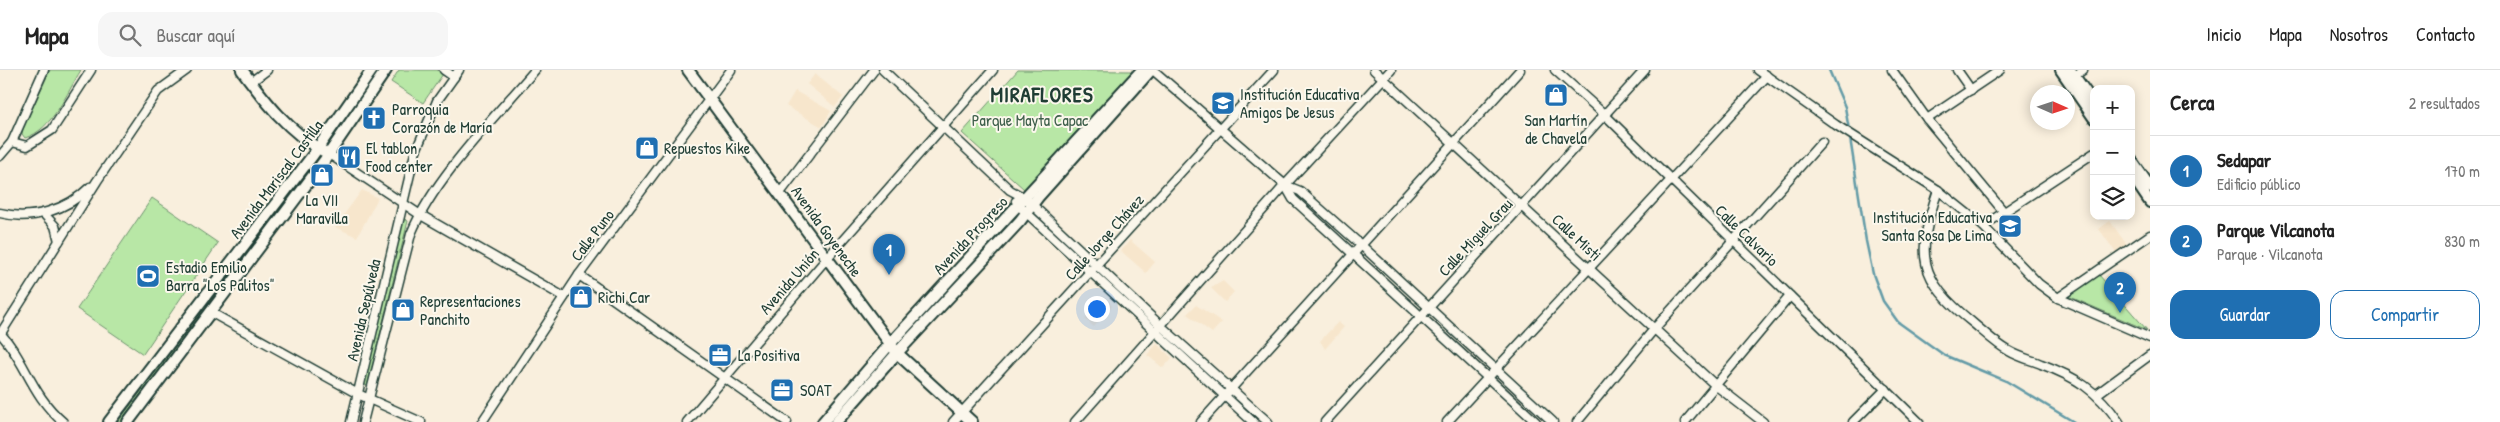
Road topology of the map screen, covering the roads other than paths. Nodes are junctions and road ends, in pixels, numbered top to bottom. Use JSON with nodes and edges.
{"nodes":[{"id":1,"x":44,"y":70,"type":"edge"},
{"id":2,"x":92,"y":70,"type":"edge"},
{"id":3,"x":187,"y":70,"type":"edge"},
{"id":4,"x":242,"y":70,"type":"edge"},
{"id":5,"x":267,"y":70,"type":"edge"},
{"id":6,"x":372,"y":70,"type":"edge"},
{"id":7,"x":444,"y":70,"type":"edge"},
{"id":8,"x":459,"y":70,"type":"edge"},
{"id":9,"x":535,"y":70,"type":"edge"},
{"id":10,"x":688,"y":70,"type":"edge"},
{"id":11,"x":731,"y":70,"type":"edge"},
{"id":12,"x":874,"y":70,"type":"edge"},
{"id":13,"x":883,"y":70,"type":"edge"},
{"id":14,"x":993,"y":70,"type":"edge"},
{"id":15,"x":1142,"y":70,"type":"edge"},
{"id":16,"x":1152,"y":70,"type":"edge"},
{"id":17,"x":1274,"y":70,"type":"edge"},
{"id":18,"x":1374,"y":70,"type":"edge"},
{"id":19,"x":1392,"y":70,"type":"edge"},
{"id":20,"x":1520,"y":70,"type":"edge"},
{"id":21,"x":1555,"y":70,"type":"edge"},
{"id":22,"x":1645,"y":70,"type":"edge"},
{"id":23,"x":1758,"y":70,"type":"edge"},
{"id":24,"x":1892,"y":70,"type":"edge"},
{"id":25,"x":1957,"y":70,"type":"edge"},
{"id":26,"x":2000,"y":70,"type":"edge"},
{"id":27,"x":2061,"y":70,"type":"edge"},
{"id":28,"x":385,"y":73,"type":"edge"},
{"id":29,"x":2074,"y":74,"type":"edge"},
{"id":30,"x":1766,"y":76,"type":"junction"},
{"id":31,"x":454,"y":77,"type":"junction"},
{"id":32,"x":1384,"y":79,"type":"junction"},
{"id":33,"x":251,"y":82,"type":"junction"},
{"id":34,"x":1971,"y":90,"type":"junction"},
{"id":35,"x":2090,"y":98,"type":"edge"},
{"id":36,"x":710,"y":99,"type":"junction"},
{"id":37,"x":2090,"y":109,"type":"edge"},
{"id":38,"x":1605,"y":114,"type":"junction"},
{"id":39,"x":1927,"y":119,"type":"junction"},
{"id":40,"x":942,"y":126,"type":"junction"},
{"id":41,"x":1221,"y":128,"type":"junction"},
{"id":42,"x":12,"y":142,"type":"junction"},
{"id":43,"x":1454,"y":142,"type":"junction"},
{"id":44,"x":1822,"y":142,"type":"dead end"},
{"id":45,"x":318,"y":148,"type":"junction"},
{"id":46,"x":329,"y":154,"type":"junction"},
{"id":47,"x":0,"y":156,"type":"edge"},
{"id":48,"x":2090,"y":156,"type":"edge"},
{"id":49,"x":2135,"y":166,"type":"edge"},
{"id":50,"x":2132,"y":175,"type":"edge"},
{"id":51,"x":1670,"y":179,"type":"junction"},
{"id":52,"x":97,"y":181,"type":"junction"},
{"id":53,"x":1285,"y":185,"type":"junction"},
{"id":54,"x":2150,"y":187,"type":"edge"},
{"id":55,"x":1938,"y":190,"type":"junction"},
{"id":56,"x":780,"y":193,"type":"junction"},
{"id":57,"x":2150,"y":202,"type":"edge"},
{"id":58,"x":402,"y":204,"type":"junction"},
{"id":59,"x":1025,"y":205,"type":"junction"},
{"id":60,"x":1522,"y":206,"type":"junction"},
{"id":61,"x":2004,"y":212,"type":"junction"},
{"id":62,"x":44,"y":213,"type":"junction"},
{"id":63,"x":0,"y":214,"type":"edge"},
{"id":64,"x":419,"y":214,"type":"junction"},
{"id":65,"x":261,"y":224,"type":"junction"},
{"id":66,"x":1983,"y":226,"type":"junction"},
{"id":67,"x":270,"y":234,"type":"junction"},
{"id":68,"x":2150,"y":235,"type":"edge"},
{"id":69,"x":59,"y":241,"type":"junction"},
{"id":70,"x":1733,"y":241,"type":"junction"},
{"id":71,"x":247,"y":243,"type":"junction"},
{"id":72,"x":1361,"y":245,"type":"junction"},
{"id":73,"x":256,"y":252,"type":"junction"},
{"id":74,"x":1352,"y":254,"type":"junction"},
{"id":75,"x":828,"y":257,"type":"junction"},
{"id":76,"x":1097,"y":266,"type":"junction"},
{"id":77,"x":1590,"y":267,"type":"junction"},
{"id":78,"x":1090,"y":274,"type":"junction"},
{"id":79,"x":579,"y":275,"type":"junction"},
{"id":80,"x":1790,"y":296,"type":"junction"},
{"id":81,"x":564,"y":297,"type":"junction"},
{"id":82,"x":2058,"y":298,"type":"junction"},
{"id":83,"x":1429,"y":308,"type":"junction"},
{"id":84,"x":210,"y":312,"type":"junction"},
{"id":85,"x":1421,"y":316,"type":"junction"},
{"id":86,"x":1161,"y":326,"type":"junction"},
{"id":87,"x":1655,"y":328,"type":"junction"},
{"id":88,"x":0,"y":333,"type":"edge"},
{"id":89,"x":1155,"y":333,"type":"junction"},
{"id":90,"x":2150,"y":338,"type":"edge"},
{"id":91,"x":890,"y":344,"type":"junction"},
{"id":92,"x":897,"y":353,"type":"junction"},
{"id":93,"x":2150,"y":355,"type":"edge"},
{"id":94,"x":1495,"y":368,"type":"junction"},
{"id":95,"x":1487,"y":377,"type":"junction"},
{"id":96,"x":724,"y":378,"type":"junction"},
{"id":97,"x":1714,"y":384,"type":"junction"},
{"id":98,"x":1232,"y":388,"type":"junction"},
{"id":99,"x":1886,"y":389,"type":"junction"},
{"id":100,"x":358,"y":394,"type":"junction"},
{"id":101,"x":2097,"y":394,"type":"junction"},
{"id":102,"x":1225,"y":396,"type":"junction"},
{"id":103,"x":369,"y":398,"type":"junction"},
{"id":104,"x":962,"y":412,"type":"junction"},
{"id":105,"x":62,"y":422,"type":"edge"},
{"id":106,"x":109,"y":422,"type":"edge"},
{"id":107,"x":128,"y":422,"type":"edge"},
{"id":108,"x":351,"y":422,"type":"edge"},
{"id":109,"x":363,"y":422,"type":"edge"},
{"id":110,"x":421,"y":422,"type":"edge"},
{"id":111,"x":482,"y":422,"type":"edge"},
{"id":112,"x":687,"y":422,"type":"edge"},
{"id":113,"x":787,"y":422,"type":"edge"},
{"id":114,"x":823,"y":422,"type":"edge"},
{"id":115,"x":836,"y":422,"type":"edge"},
{"id":116,"x":953,"y":422,"type":"edge"},
{"id":117,"x":972,"y":422,"type":"edge"},
{"id":118,"x":1075,"y":422,"type":"edge"},
{"id":119,"x":1200,"y":422,"type":"edge"},
{"id":120,"x":1253,"y":422,"type":"edge"},
{"id":121,"x":1268,"y":422,"type":"edge"},
{"id":122,"x":1325,"y":422,"type":"edge"},
{"id":123,"x":1447,"y":422,"type":"edge"},
{"id":124,"x":1536,"y":422,"type":"edge"},
{"id":125,"x":1553,"y":422,"type":"edge"},
{"id":126,"x":1577,"y":422,"type":"edge"},
{"id":127,"x":1685,"y":422,"type":"edge"},
{"id":128,"x":1763,"y":422,"type":"edge"},
{"id":129,"x":1853,"y":422,"type":"edge"},
{"id":130,"x":1920,"y":422,"type":"edge"},
{"id":131,"x":2118,"y":422,"type":"edge"}],
"edges":[{"from":1,"to":42,"type":"street"},
{"from":2,"to":42,"type":"street"},
{"from":3,"to":52,"type":"street"},
{"from":4,"to":33,"type":"main road"},
{"from":5,"to":33,"type":"street"},
{"from":6,"to":45,"type":"main road","name":"Avenida Mariscal Castilla"},
{"from":7,"to":31,"type":"street"},
{"from":8,"to":31,"type":"street","name":"Avenida Sepúlveda"},
{"from":9,"to":64,"type":"street","name":"Avenida Sepúlveda"},
{"from":10,"to":36,"type":"main road","name":"Avenida Goyeneche"},
{"from":11,"to":36,"type":"street","name":"Calle Puno"},
{"from":12,"to":56,"type":"street"},
{"from":13,"to":40,"type":"street"},
{"from":14,"to":40,"type":"street","name":"Avenida Unión"},
{"from":15,"to":59,"type":"main road","name":"Avenida Progreso"},
{"from":16,"to":41,"type":"street"},
{"from":16,"to":59,"type":"main road","name":"Avenida Progreso"},
{"from":17,"to":41,"type":"street","name":"Calle Jorge Chávez"},
{"from":18,"to":32,"type":"street","name":"Calle Misti"},
{"from":19,"to":32,"type":"street"},
{"from":20,"to":43,"type":"street"},
{"from":21,"to":38,"type":"street","name":"Calle Calvario"},
{"from":22,"to":38,"type":"street","name":"Calle Miguel Grau"},
{"from":23,"to":30,"type":"street"},
{"from":24,"to":39,"type":"street"},
{"from":25,"to":34,"type":"street"},
{"from":26,"to":34,"type":"street"},
{"from":27,"to":29,"type":"main road"},
{"from":28,"to":46,"type":"main road","name":"Avenida Mariscal Castilla"},
{"from":29,"to":35,"type":"main road"},
{"from":29,"to":37,"type":"main road"},
{"from":30,"to":51,"type":"street"},
{"from":30,"to":55,"type":"street"},
{"from":31,"to":58,"type":"street","name":"Avenida Sepúlveda"},
{"from":32,"to":43,"type":"street","name":"Calle Misti"},
{"from":32,"to":53,"type":"street"},
{"from":33,"to":45,"type":"main road"},
{"from":34,"to":39,"type":"street"},
{"from":36,"to":56,"type":"main road","name":"Avenida Goyeneche"},
{"from":36,"to":79,"type":"street","name":"Calle Puno"},
{"from":38,"to":51,"type":"street","name":"Calle Calvario"},
{"from":38,"to":60,"type":"street","name":"Calle Miguel Grau"},
{"from":39,"to":61,"type":"street"},
{"from":40,"to":59,"type":"street"},
{"from":40,"to":75,"type":"street","name":"Avenida Unión"},
{"from":41,"to":53,"type":"street"},
{"from":41,"to":76,"type":"street","name":"Calle Jorge Chávez"},
{"from":42,"to":47,"type":"street"},
{"from":43,"to":60,"type":"street","name":"Calle Misti"},
{"from":43,"to":72,"type":"street"},
{"from":44,"to":70,"type":"street"},
{"from":45,"to":46,"type":"main road"},
{"from":45,"to":65,"type":"main road","name":"Avenida Mariscal Castilla"},
{"from":46,"to":58,"type":"street"},
{"from":46,"to":67,"type":"main road","name":"Avenida Mariscal Castilla"},
{"from":48,"to":61,"type":"street"},
{"from":49,"to":54,"type":"main road"},
{"from":50,"to":57,"type":"main road"},
{"from":51,"to":70,"type":"street","name":"Calle Calvario"},
{"from":51,"to":77,"type":"street"},
{"from":52,"to":62,"type":"street"},
{"from":52,"to":69,"type":"street"},
{"from":53,"to":72,"type":"street"},
{"from":53,"to":74,"type":"street"},
{"from":53,"to":86,"type":"street"},
{"from":55,"to":66,"type":"street"},
{"from":55,"to":101,"type":"street"},
{"from":56,"to":75,"type":"main road","name":"Avenida Goyeneche"},
{"from":58,"to":64,"type":"street"},
{"from":58,"to":100,"type":"street","name":"Avenida Sepúlveda"},
{"from":59,"to":76,"type":"street"},
{"from":59,"to":78,"type":"street"},
{"from":59,"to":91,"type":"main road","name":"Avenida Progreso"},
{"from":59,"to":92,"type":"main road","name":"Avenida Progreso"},
{"from":60,"to":77,"type":"street","name":"Calle Misti"},
{"from":60,"to":83,"type":"street","name":"Calle Miguel Grau"},
{"from":61,"to":66,"type":"street"},
{"from":62,"to":63,"type":"street"},
{"from":62,"to":69,"type":"street"},
{"from":64,"to":81,"type":"street"},
{"from":64,"to":103,"type":"street","name":"Avenida Sepúlveda"},
{"from":65,"to":67,"type":"main road"},
{"from":65,"to":71,"type":"main road","name":"Avenida Mariscal Castilla"},
{"from":66,"to":82,"type":"street"},
{"from":67,"to":73,"type":"main road","name":"Avenida Mariscal Castilla"},
{"from":68,"to":82,"type":"street"},
{"from":69,"to":88,"type":"street"},
{"from":70,"to":80,"type":"street","name":"Calle Calvario"},
{"from":70,"to":87,"type":"street"},
{"from":71,"to":73,"type":"main road"},
{"from":71,"to":106,"type":"main road","name":"Avenida Mariscal Castilla"},
{"from":72,"to":74,"type":"street"},
{"from":72,"to":83,"type":"street"},
{"from":73,"to":84,"type":"main road","name":"Avenida Mariscal Castilla"},
{"from":74,"to":85,"type":"street"},
{"from":74,"to":98,"type":"street"},
{"from":75,"to":91,"type":"main road","name":"Avenida Goyeneche"},
{"from":75,"to":96,"type":"street","name":"Avenida Unión"},
{"from":76,"to":78,"type":"street","name":"Calle Jorge Chávez"},
{"from":76,"to":86,"type":"street"},
{"from":77,"to":87,"type":"street","name":"Calle Misti"},
{"from":77,"to":94,"type":"street"},
{"from":78,"to":89,"type":"street"},
{"from":78,"to":104,"type":"street","name":"Calle Jorge Chávez"},
{"from":79,"to":81,"type":"street","name":"Calle Puno"},
{"from":79,"to":96,"type":"street"},
{"from":80,"to":97,"type":"street"},
{"from":80,"to":99,"type":"street","name":"Calle Calvario"},
{"from":81,"to":111,"type":"street","name":"Calle Puno"},
{"from":82,"to":90,"type":"street"},
{"from":83,"to":85,"type":"street","name":"Calle Miguel Grau"},
{"from":83,"to":94,"type":"street"},
{"from":84,"to":100,"type":"street"},
{"from":84,"to":107,"type":"main road","name":"Avenida Mariscal Castilla"},
{"from":85,"to":95,"type":"street"},
{"from":85,"to":122,"type":"street","name":"Calle Miguel Grau"},
{"from":86,"to":89,"type":"street"},
{"from":86,"to":98,"type":"street"},
{"from":87,"to":97,"type":"street","name":"Calle Misti"},
{"from":87,"to":126,"type":"street"},
{"from":88,"to":105,"type":"street"},
{"from":89,"to":102,"type":"street"},
{"from":89,"to":118,"type":"street"},
{"from":91,"to":92,"type":"main road","name":"Avenida Goyeneche"},
{"from":91,"to":114,"type":"main road","name":"Avenida Progreso"},
{"from":92,"to":104,"type":"main road","name":"Avenida Goyeneche"},
{"from":92,"to":115,"type":"main road","name":"Avenida Progreso"},
{"from":93,"to":101,"type":"street"},
{"from":94,"to":95,"type":"street"},
{"from":94,"to":125,"type":"street"},
{"from":95,"to":123,"type":"street"},
{"from":95,"to":124,"type":"street"},
{"from":96,"to":112,"type":"street","name":"Avenida Unión"},
{"from":96,"to":113,"type":"street"},
{"from":97,"to":127,"type":"street"},
{"from":97,"to":128,"type":"street","name":"Calle Misti"},
{"from":98,"to":102,"type":"street"},
{"from":98,"to":121,"type":"street"},
{"from":99,"to":129,"type":"street"},
{"from":99,"to":130,"type":"street","name":"Calle Calvario"},
{"from":100,"to":103,"type":"street"},
{"from":100,"to":108,"type":"street","name":"Avenida Sepúlveda"},
{"from":101,"to":131,"type":"street"},
{"from":102,"to":119,"type":"street"},
{"from":102,"to":120,"type":"street"},
{"from":103,"to":109,"type":"street","name":"Avenida Sepúlveda"},
{"from":103,"to":110,"type":"street"},
{"from":104,"to":116,"type":"street","name":"Calle Jorge Chávez"},
{"from":104,"to":117,"type":"main road","name":"Avenida Goyeneche"}]}
